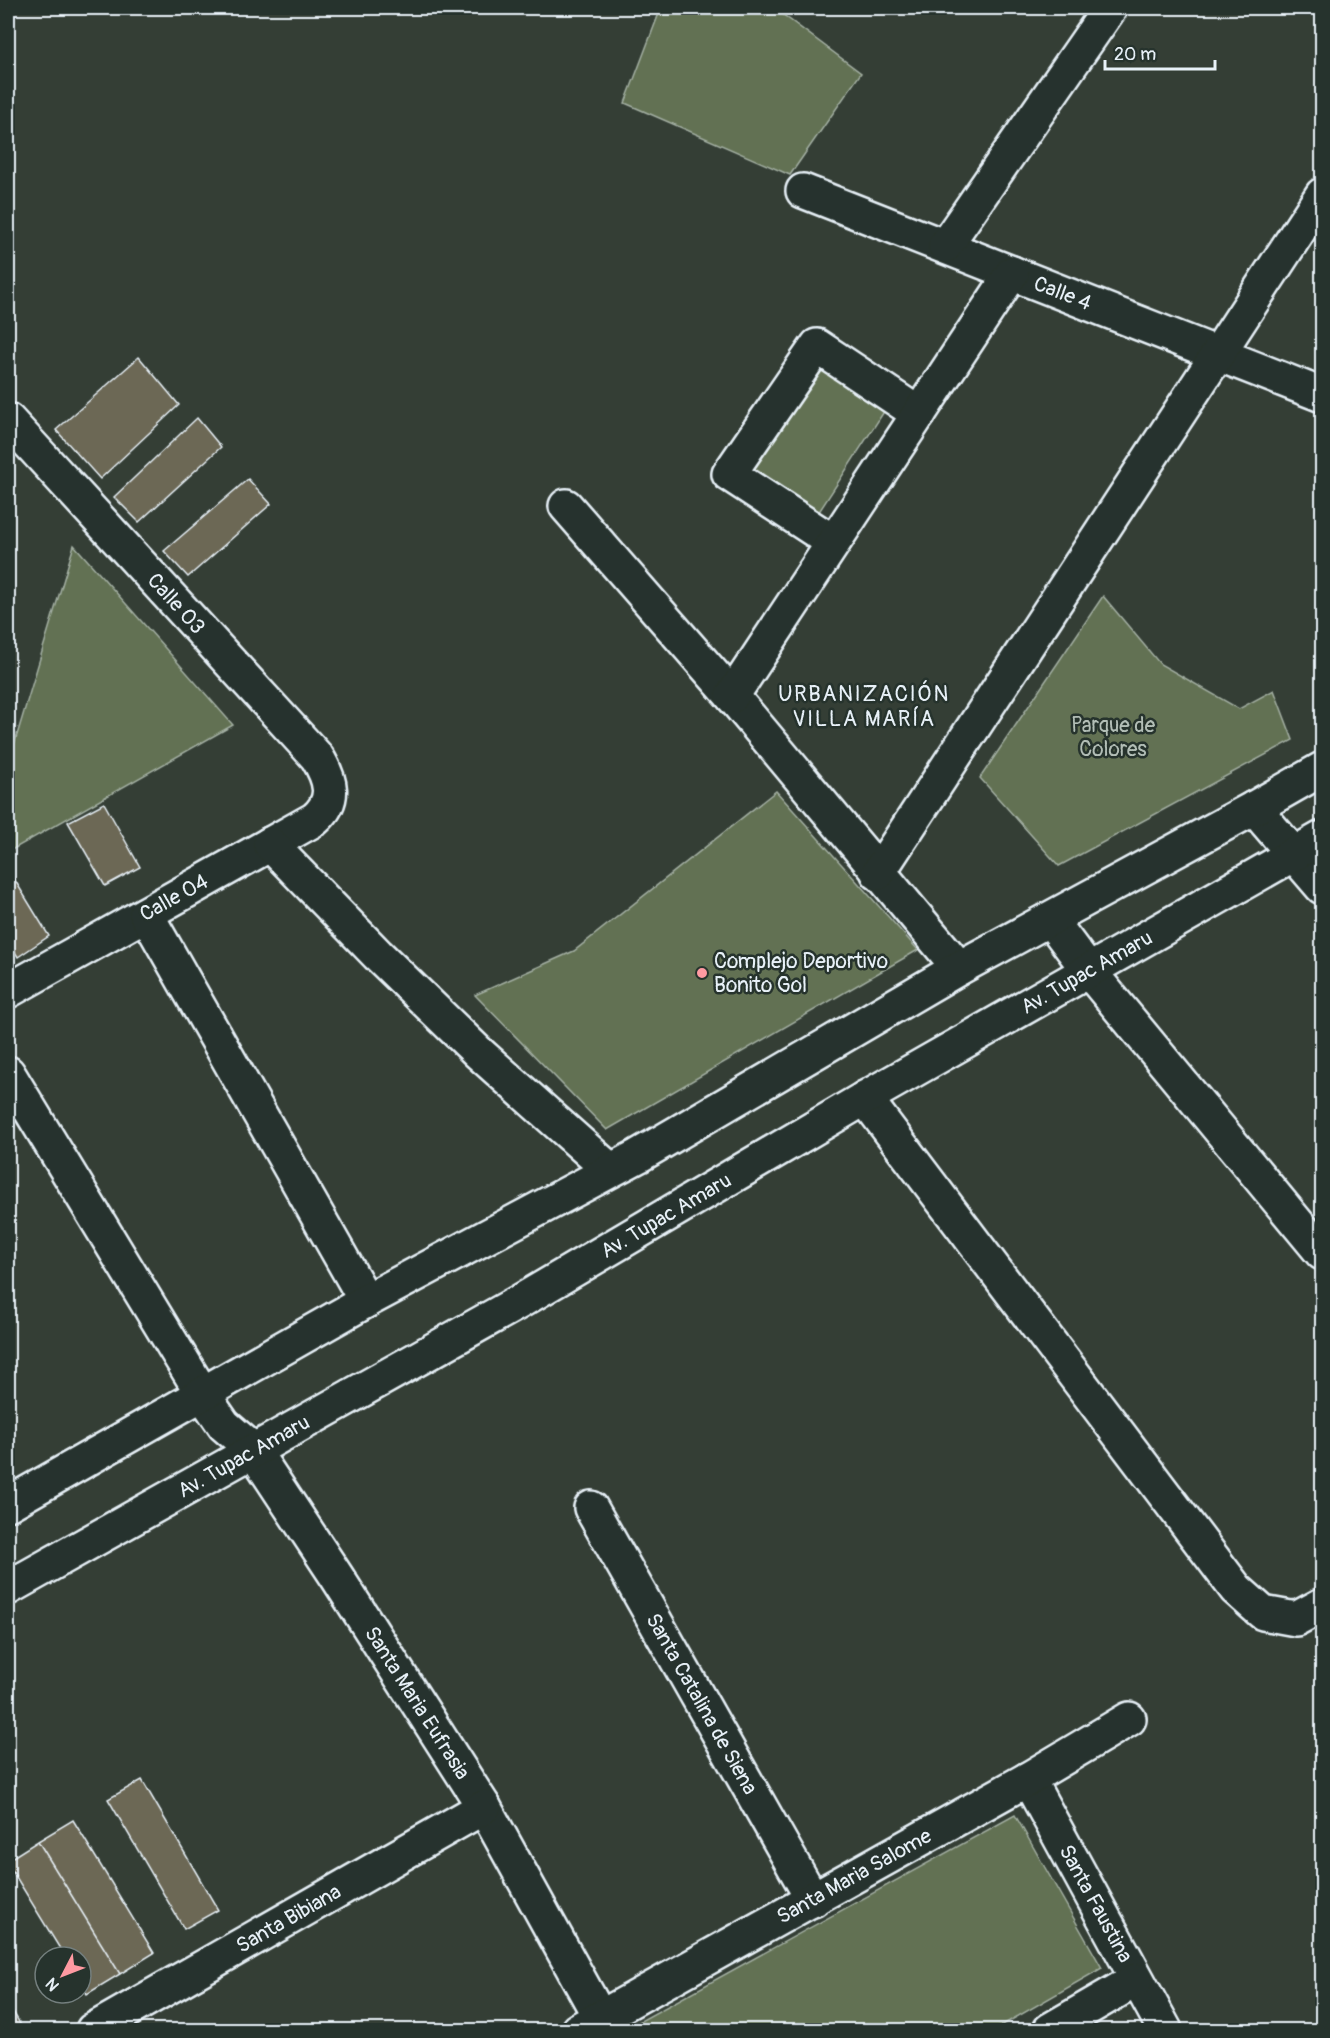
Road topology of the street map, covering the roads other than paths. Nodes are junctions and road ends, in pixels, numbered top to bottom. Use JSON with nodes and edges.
{"nodes":[{"id":1,"x":1110,"y":8,"type":"edge"},
{"id":2,"x":803,"y":191,"type":"dead end"},
{"id":3,"x":1323,"y":195,"type":"edge"},
{"id":4,"x":945,"y":246,"type":"junction"},
{"id":5,"x":1012,"y":273,"type":"junction"},
{"id":6,"x":1218,"y":354,"type":"junction"},
{"id":7,"x":1323,"y":395,"type":"edge"},
{"id":8,"x":919,"y":414,"type":"junction"},
{"id":9,"x":8,"y":420,"type":"edge"},
{"id":10,"x":566,"y":506,"type":"dead end"},
{"id":11,"x":833,"y":542,"type":"junction"},
{"id":12,"x":732,"y":696,"type":"junction"},
{"id":13,"x":1323,"y":769,"type":"edge"},
{"id":14,"x":330,"y":796,"type":"joint"},
{"id":15,"x":1254,"y":808,"type":"junction"},
{"id":16,"x":1323,"y":838,"type":"edge"},
{"id":17,"x":270,"y":844,"type":"junction"},
{"id":18,"x":1293,"y":855,"type":"junction"},
{"id":19,"x":878,"y":873,"type":"junction"},
{"id":20,"x":1323,"y":887,"type":"edge"},
{"id":21,"x":147,"y":914,"type":"junction"},
{"id":22,"x":1050,"y":919,"type":"junction"},
{"id":23,"x":959,"y":968,"type":"junction"},
{"id":24,"x":1088,"y":970,"type":"junction"},
{"id":25,"x":8,"y":991,"type":"edge"},
{"id":26,"x":8,"y":1073,"type":"edge"},
{"id":27,"x":865,"y":1098,"type":"junction"},
{"id":28,"x":610,"y":1170,"type":"junction"},
{"id":29,"x":1323,"y":1253,"type":"edge"},
{"id":30,"x":366,"y":1301,"type":"junction"},
{"id":31,"x":202,"y":1393,"type":"junction"},
{"id":32,"x":253,"y":1450,"type":"junction"},
{"id":33,"x":11,"y":1495,"type":"edge"},
{"id":34,"x":591,"y":1508,"type":"dead end"},
{"id":35,"x":8,"y":1588,"type":"edge"},
{"id":36,"x":1323,"y":1605,"type":"edge"},
{"id":37,"x":1129,"y":1719,"type":"dead end"},
{"id":38,"x":1028,"y":1779,"type":"junction"},
{"id":39,"x":484,"y":1807,"type":"junction"},
{"id":40,"x":813,"y":1900,"type":"junction"},
{"id":41,"x":1136,"y":1980,"type":"junction"},
{"id":42,"x":595,"y":2026,"type":"edge"},
{"id":43,"x":93,"y":2031,"type":"edge"},
{"id":44,"x":1050,"y":2031,"type":"edge"},
{"id":45,"x":1165,"y":2031,"type":"edge"}],
"edges":[{"from":1,"to":4,"type":"street"},
{"from":2,"to":4,"type":"street","name":"Calle 4"},
{"from":3,"to":6,"type":"street"},
{"from":4,"to":5,"type":"street","name":"Calle 4"},
{"from":5,"to":6,"type":"street","name":"Calle 4"},
{"from":5,"to":8,"type":"street"},
{"from":6,"to":7,"type":"street","name":"Calle 4"},
{"from":6,"to":19,"type":"street"},
{"from":8,"to":11,"type":"street"},
{"from":8,"to":11,"type":"street"},
{"from":9,"to":14,"type":"street","name":"Calle 03"},
{"from":10,"to":12,"type":"street"},
{"from":11,"to":12,"type":"street"},
{"from":12,"to":19,"type":"street"},
{"from":13,"to":15,"type":"street"},
{"from":14,"to":17,"type":"street","name":"Calle 04"},
{"from":15,"to":18,"type":"street"},
{"from":15,"to":22,"type":"street"},
{"from":16,"to":18,"type":"street","name":"Av. Tupac Amaru"},
{"from":17,"to":21,"type":"street","name":"Calle 04"},
{"from":17,"to":28,"type":"street"},
{"from":18,"to":20,"type":"street"},
{"from":18,"to":24,"type":"street","name":"Av. Tupac Amaru"},
{"from":19,"to":23,"type":"street"},
{"from":21,"to":25,"type":"street","name":"Calle 04"},
{"from":21,"to":30,"type":"street"},
{"from":22,"to":23,"type":"street"},
{"from":22,"to":24,"type":"street"},
{"from":23,"to":28,"type":"street"},
{"from":24,"to":27,"type":"street","name":"Av. Tupac Amaru"},
{"from":24,"to":29,"type":"street"},
{"from":26,"to":31,"type":"street","name":"Santa Maria Eufrasia"},
{"from":27,"to":32,"type":"street","name":"Av. Tupac Amaru"},
{"from":27,"to":36,"type":"street"},
{"from":28,"to":30,"type":"street"},
{"from":30,"to":31,"type":"street"},
{"from":31,"to":32,"type":"street","name":"Santa Maria Eufrasia"},
{"from":31,"to":33,"type":"street"},
{"from":32,"to":35,"type":"street","name":"Av. Tupac Amaru"},
{"from":32,"to":39,"type":"street","name":"Santa Maria Eufrasia"},
{"from":34,"to":40,"type":"street","name":"Santa Catalina de Siena"},
{"from":37,"to":38,"type":"street","name":"Santa Maria Salome"},
{"from":38,"to":40,"type":"street","name":"Santa Maria Salome"},
{"from":38,"to":41,"type":"street","name":"Santa Faustina"},
{"from":39,"to":42,"type":"street","name":"Santa Maria Eufrasia"},
{"from":39,"to":43,"type":"street","name":"Santa Bibiana"},
{"from":40,"to":42,"type":"street","name":"Santa Maria Salome"},
{"from":41,"to":44,"type":"street"},
{"from":41,"to":45,"type":"street","name":"Santa Faustina"}]}
